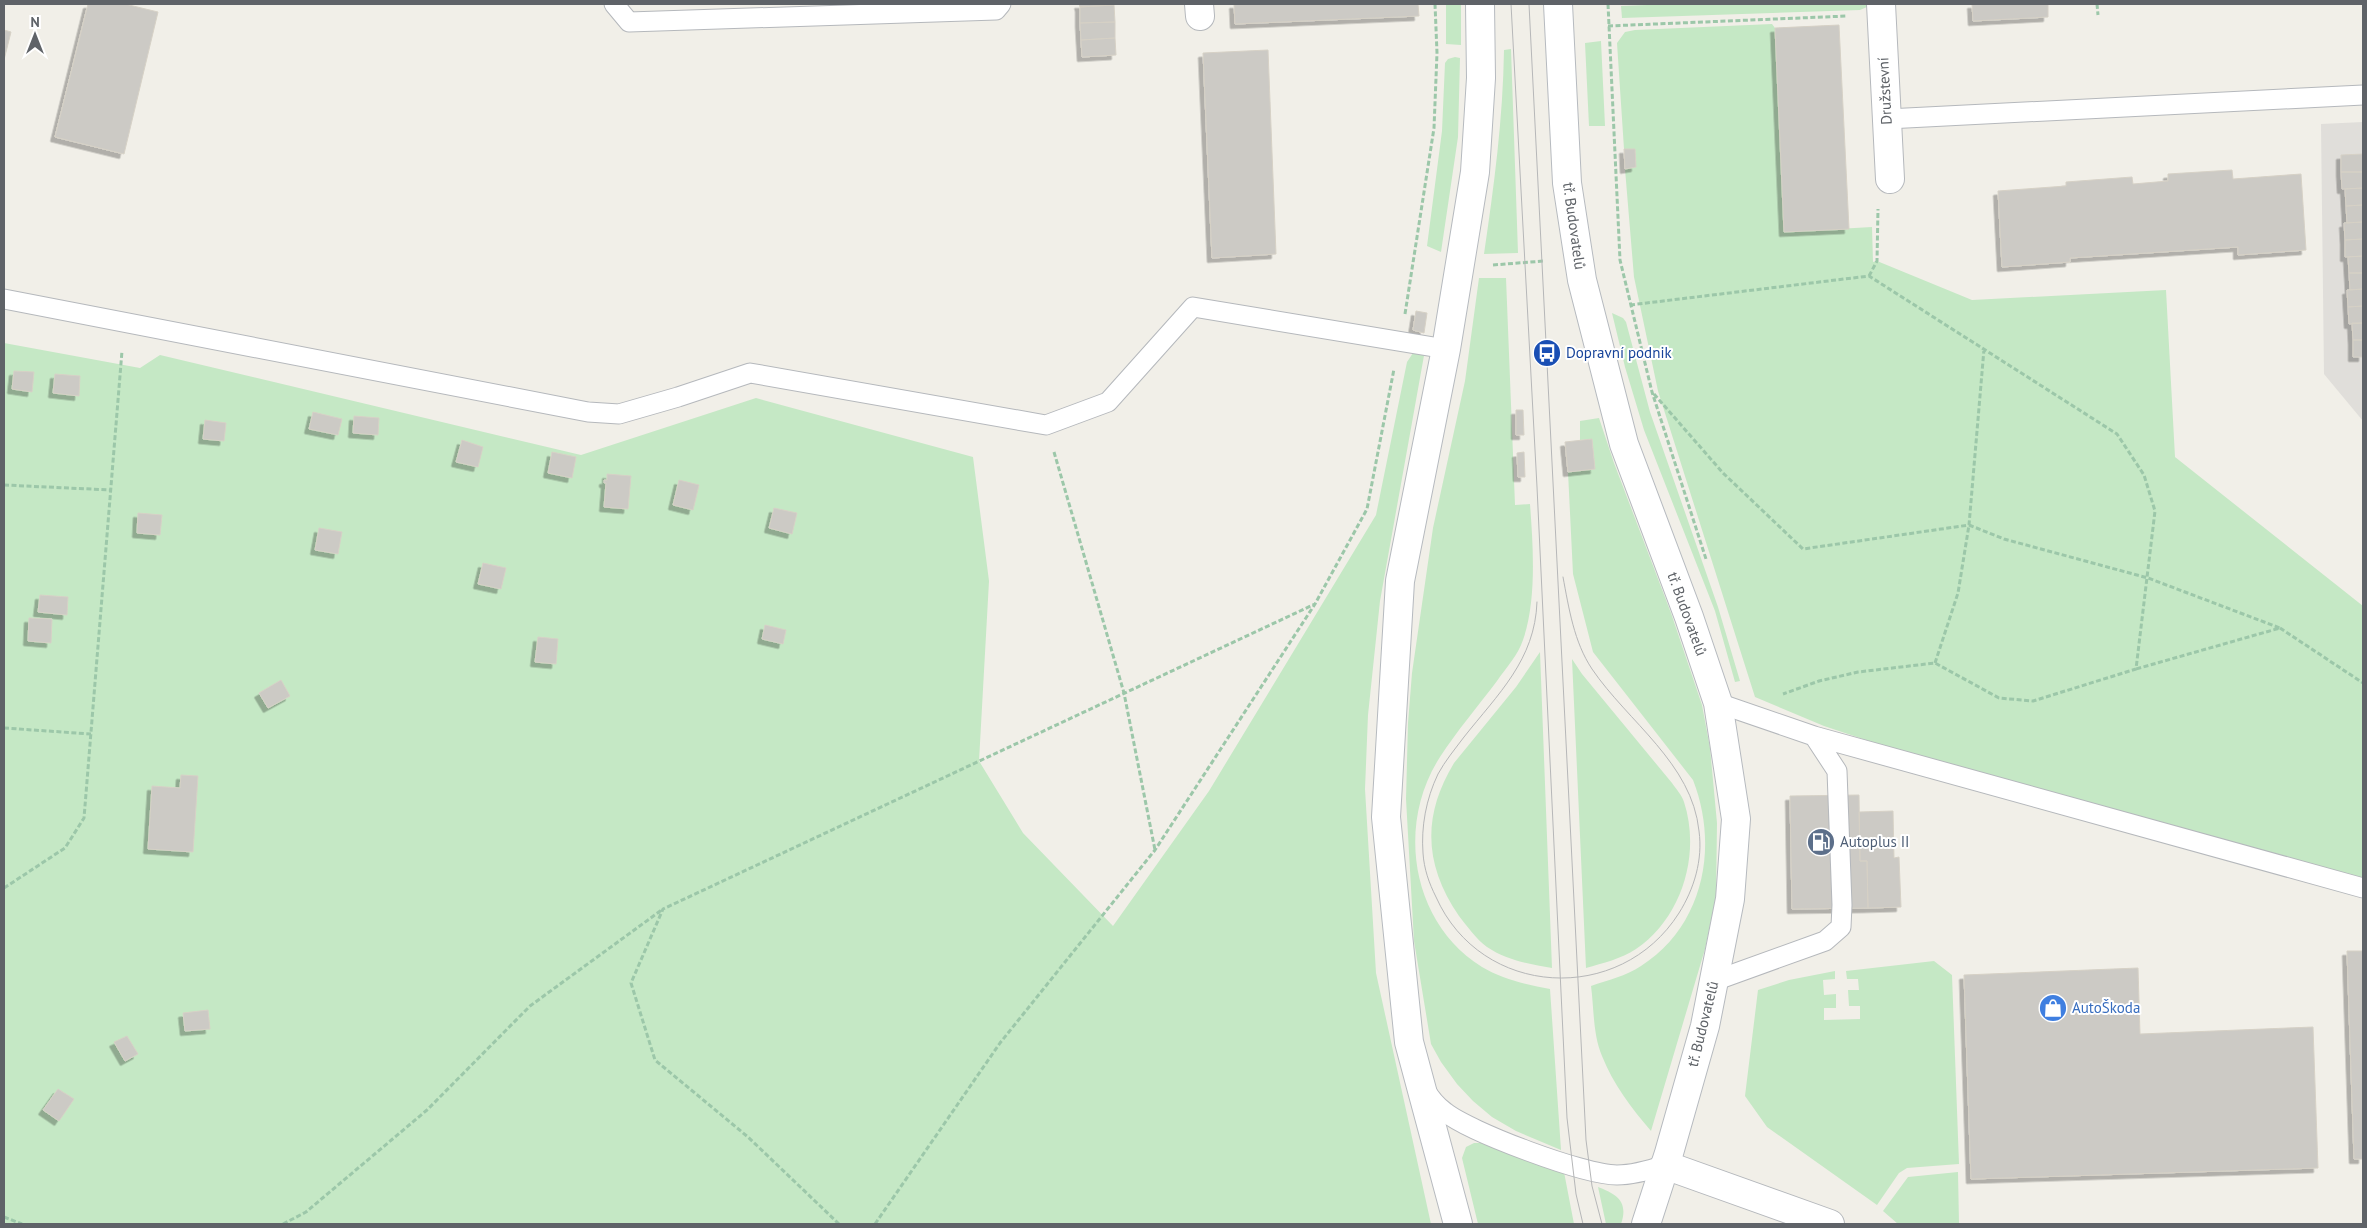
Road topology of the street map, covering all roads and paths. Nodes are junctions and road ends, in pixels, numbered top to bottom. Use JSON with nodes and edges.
{"nodes":[{"id":1,"x":614,"y":4,"type":"edge"},
{"id":2,"x":1001,"y":4,"type":"edge"},
{"id":3,"x":1435,"y":4,"type":"edge"},
{"id":4,"x":1480,"y":4,"type":"edge"},
{"id":5,"x":1558,"y":4,"type":"edge"},
{"id":6,"x":1608,"y":4,"type":"edge"},
{"id":7,"x":2097,"y":4,"type":"edge"},
{"id":8,"x":1881,"y":9,"type":"edge"},
{"id":9,"x":2098,"y":15,"type":"dead end"},
{"id":10,"x":1608,"y":26,"type":"junction"},
{"id":11,"x":2363,"y":95,"type":"edge"},
{"id":12,"x":1887,"y":119,"type":"junction"},
{"id":13,"x":1890,"y":179,"type":"joint"},
{"id":14,"x":1548,"y":261,"type":"dead end"},
{"id":15,"x":1489,"y":266,"type":"dead end"},
{"id":16,"x":1869,"y":276,"type":"junction"},
{"id":17,"x":4,"y":299,"type":"edge"},
{"id":18,"x":1630,"y":304,"type":"junction"},
{"id":19,"x":1400,"y":342,"type":"junction"},
{"id":20,"x":1446,"y":349,"type":"junction"},
{"id":21,"x":1984,"y":349,"type":"junction"},
{"id":22,"x":121,"y":365,"type":"dead end"},
{"id":23,"x":1652,"y":392,"type":"junction"},
{"id":24,"x":1046,"y":425,"type":"junction"},
{"id":25,"x":4,"y":485,"type":"edge"},
{"id":26,"x":111,"y":490,"type":"junction"},
{"id":27,"x":1969,"y":525,"type":"junction"},
{"id":28,"x":1708,"y":567,"type":"dead end"},
{"id":29,"x":2148,"y":578,"type":"junction"},
{"id":30,"x":1314,"y":604,"type":"junction"},
{"id":31,"x":2280,"y":628,"type":"junction"},
{"id":32,"x":1935,"y":663,"type":"junction"},
{"id":33,"x":2136,"y":669,"type":"junction"},
{"id":34,"x":2363,"y":683,"type":"edge"},
{"id":35,"x":1124,"y":693,"type":"junction"},
{"id":36,"x":1776,"y":696,"type":"dead end"},
{"id":37,"x":1718,"y":703,"type":"junction"},
{"id":38,"x":4,"y":728,"type":"edge"},
{"id":39,"x":91,"y":734,"type":"junction"},
{"id":40,"x":1814,"y":736,"type":"junction"},
{"id":41,"x":1155,"y":850,"type":"junction"},
{"id":42,"x":4,"y":888,"type":"edge"},
{"id":43,"x":2363,"y":888,"type":"edge"},
{"id":44,"x":663,"y":909,"type":"junction"},
{"id":45,"x":1714,"y":981,"type":"junction"},
{"id":46,"x":1420,"y":1082,"type":"junction"},
{"id":47,"x":1665,"y":1165,"type":"junction"},
{"id":48,"x":4,"y":1217,"type":"edge"},
{"id":49,"x":22,"y":1224,"type":"edge"},
{"id":50,"x":283,"y":1224,"type":"edge"},
{"id":51,"x":839,"y":1224,"type":"edge"},
{"id":52,"x":875,"y":1224,"type":"edge"},
{"id":53,"x":1458,"y":1224,"type":"edge"},
{"id":54,"x":1646,"y":1224,"type":"edge"},
{"id":55,"x":1830,"y":1224,"type":"edge"}],
"edges":[{"from":1,"to":2,"type":"lane"},
{"from":3,"to":19,"type":"path"},
{"from":4,"to":20,"type":"street"},
{"from":5,"to":37,"type":"street","name":"tř. Budovatelů"},
{"from":6,"to":10,"type":"path"},
{"from":7,"to":9,"type":"path"},
{"from":8,"to":10,"type":"path"},
{"from":8,"to":12,"type":"street","name":"Družstevní"},
{"from":10,"to":18,"type":"path"},
{"from":11,"to":12,"type":"lane"},
{"from":12,"to":13,"type":"street","name":"Družstevní"},
{"from":13,"to":16,"type":"path"},
{"from":14,"to":15,"type":"path"},
{"from":16,"to":18,"type":"path"},
{"from":16,"to":21,"type":"path"},
{"from":17,"to":24,"type":"lane"},
{"from":18,"to":23,"type":"path"},
{"from":19,"to":20,"type":"lane"},
{"from":19,"to":24,"type":"lane"},
{"from":19,"to":30,"type":"path"},
{"from":20,"to":46,"type":"street"},
{"from":21,"to":27,"type":"path"},
{"from":21,"to":29,"type":"path"},
{"from":22,"to":26,"type":"path"},
{"from":23,"to":27,"type":"path"},
{"from":23,"to":28,"type":"path"},
{"from":24,"to":35,"type":"path"},
{"from":25,"to":26,"type":"path"},
{"from":26,"to":39,"type":"path"},
{"from":27,"to":29,"type":"path"},
{"from":27,"to":32,"type":"path"},
{"from":29,"to":31,"type":"path"},
{"from":29,"to":33,"type":"path"},
{"from":30,"to":35,"type":"path"},
{"from":30,"to":41,"type":"path"},
{"from":31,"to":33,"type":"path"},
{"from":31,"to":34,"type":"path"},
{"from":32,"to":33,"type":"path"},
{"from":32,"to":36,"type":"path"},
{"from":35,"to":41,"type":"path"},
{"from":35,"to":44,"type":"path"},
{"from":37,"to":40,"type":"lane"},
{"from":37,"to":45,"type":"street","name":"tř. Budovatelů"},
{"from":38,"to":39,"type":"path"},
{"from":39,"to":42,"type":"path"},
{"from":40,"to":43,"type":"lane"},
{"from":40,"to":45,"type":"lane"},
{"from":41,"to":52,"type":"path"},
{"from":44,"to":50,"type":"path"},
{"from":44,"to":51,"type":"path"},
{"from":45,"to":47,"type":"street","name":"tř. Budovatelů"},
{"from":46,"to":47,"type":"lane"},
{"from":46,"to":53,"type":"street"},
{"from":47,"to":54,"type":"street","name":"tř. Budovatelů"},
{"from":47,"to":55,"type":"street"},
{"from":48,"to":49,"type":"path"}]}
